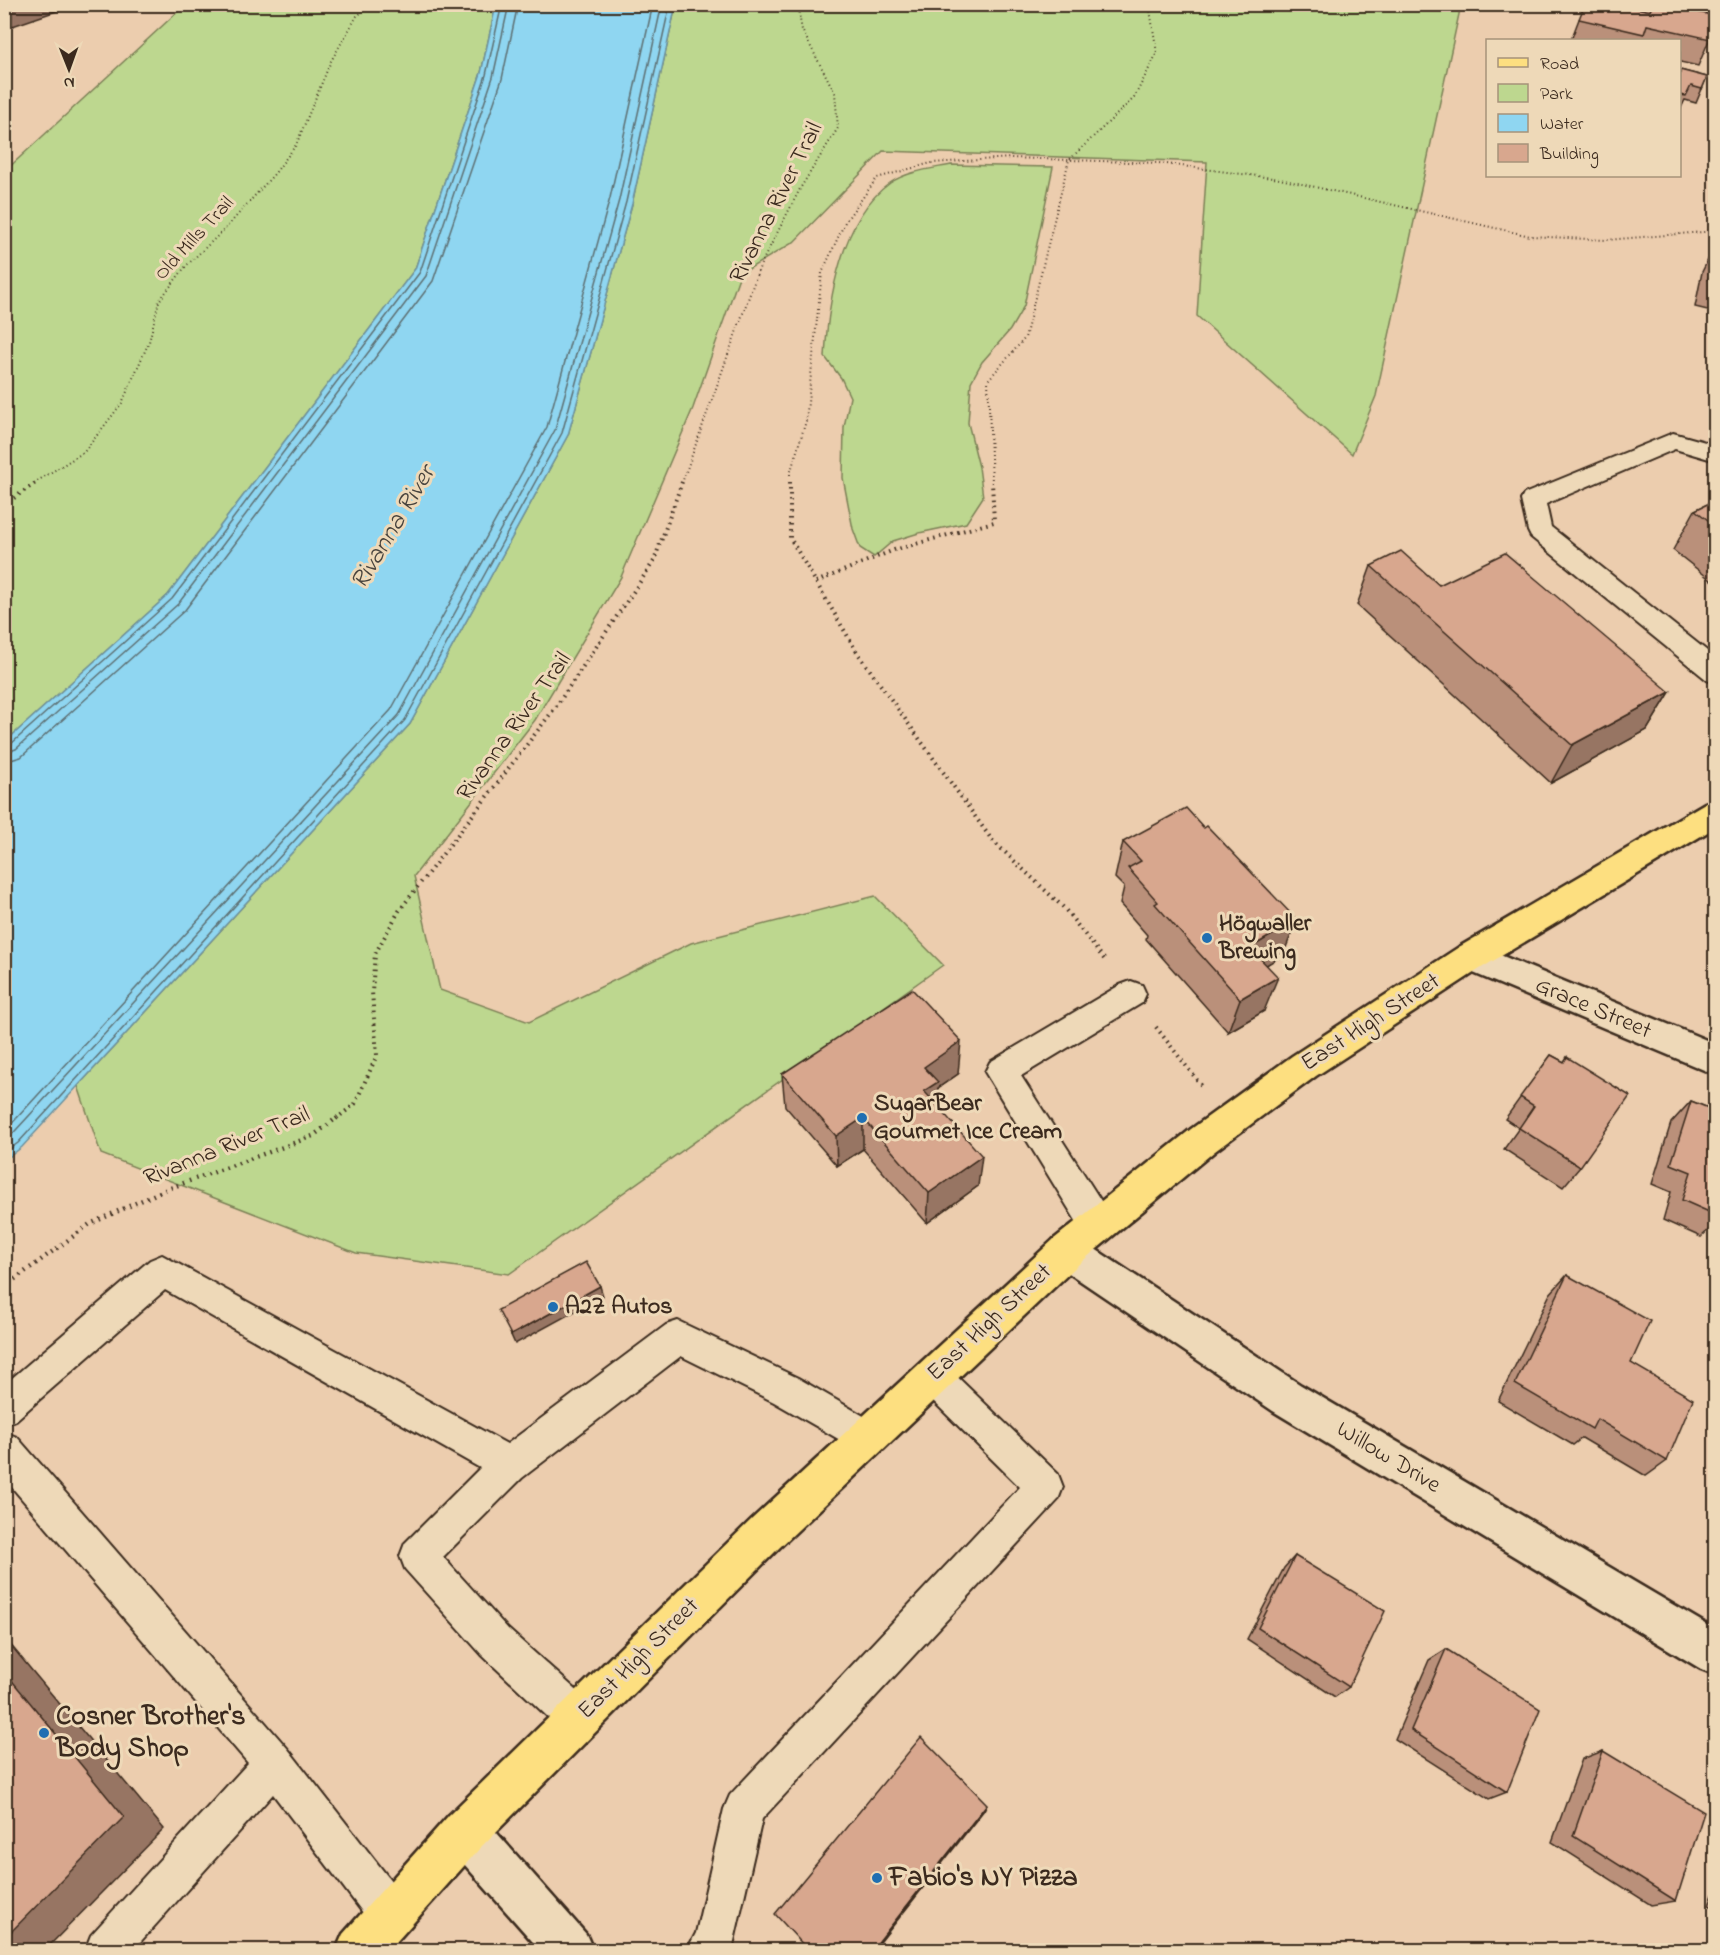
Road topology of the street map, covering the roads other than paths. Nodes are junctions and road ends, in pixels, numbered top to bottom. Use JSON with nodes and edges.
{"nodes":[{"id":1,"x":1716,"y":453,"type":"edge"},
{"id":2,"x":1716,"y":673,"type":"edge"},
{"id":3,"x":1716,"y":812,"type":"edge"},
{"id":4,"x":1471,"y":957,"type":"junction"},
{"id":5,"x":1131,"y":994,"type":"road end"},
{"id":6,"x":1716,"y":1060,"type":"edge"},
{"id":7,"x":1098,"y":1226,"type":"junction"},
{"id":8,"x":1066,"y":1251,"type":"junction"},
{"id":9,"x":933,"y":1377,"type":"junction"},
{"id":10,"x":4,"y":1408,"type":"edge"},
{"id":11,"x":868,"y":1438,"type":"junction"},
{"id":12,"x":4,"y":1450,"type":"edge"},
{"id":13,"x":509,"y":1465,"type":"junction"},
{"id":14,"x":1716,"y":1654,"type":"edge"},
{"id":15,"x":579,"y":1719,"type":"junction"},
{"id":16,"x":274,"y":1763,"type":"junction"},
{"id":17,"x":465,"y":1831,"type":"junction"},
{"id":18,"x":391,"y":1915,"type":"junction"},
{"id":19,"x":106,"y":1950,"type":"edge"},
{"id":20,"x":359,"y":1950,"type":"edge"},
{"id":21,"x":570,"y":1950,"type":"edge"},
{"id":22,"x":708,"y":1950,"type":"edge"}],
"edges":[{"from":1,"to":2,"type":"lane"},
{"from":3,"to":4,"type":"main road","name":"East High Street"},
{"from":4,"to":6,"type":"street","name":"Grace Street"},
{"from":4,"to":7,"type":"main road","name":"East High Street"},
{"from":5,"to":7,"type":"lane"},
{"from":7,"to":8,"type":"main road","name":"East High Street"},
{"from":8,"to":9,"type":"main road","name":"East High Street"},
{"from":8,"to":14,"type":"street","name":"Willow Drive"},
{"from":9,"to":11,"type":"main road","name":"East High Street"},
{"from":9,"to":22,"type":"lane"},
{"from":10,"to":13,"type":"lane"},
{"from":11,"to":13,"type":"lane"},
{"from":11,"to":15,"type":"main road","name":"East High Street"},
{"from":12,"to":16,"type":"lane"},
{"from":13,"to":15,"type":"lane"},
{"from":15,"to":17,"type":"main road","name":"East High Street"},
{"from":16,"to":18,"type":"lane"},
{"from":16,"to":19,"type":"lane"},
{"from":17,"to":18,"type":"main road","name":"East High Street"},
{"from":17,"to":21,"type":"street"},
{"from":18,"to":20,"type":"main road","name":"East High Street"}]}
